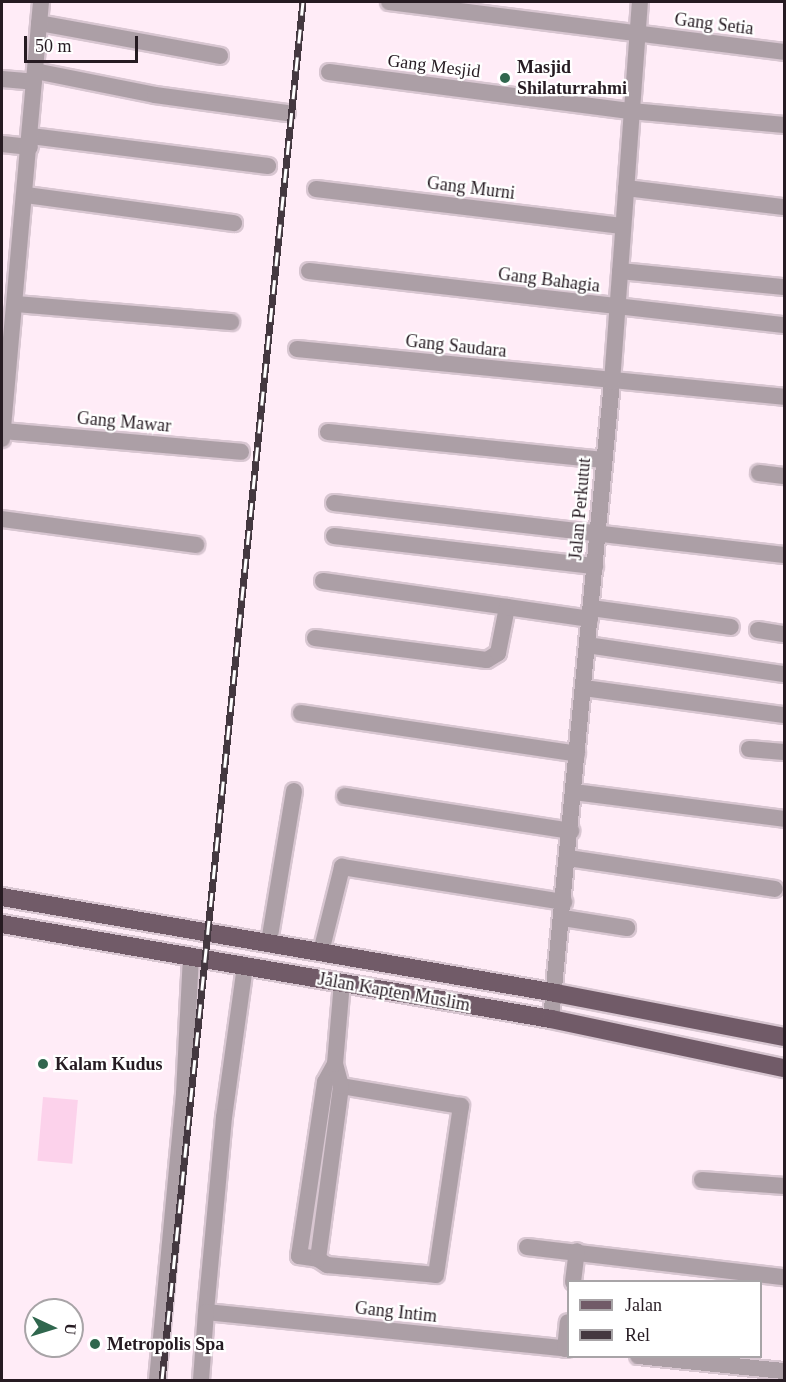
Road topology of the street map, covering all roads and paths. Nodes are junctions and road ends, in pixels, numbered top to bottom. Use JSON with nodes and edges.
{"nodes":[{"id":1,"x":38,"y":2,"type":"edge"},
{"id":2,"x":389,"y":2,"type":"edge"},
{"id":3,"x":640,"y":2,"type":"edge"},
{"id":4,"x":39,"y":23,"type":"junction"},
{"id":5,"x":634,"y":34,"type":"junction"},
{"id":6,"x":784,"y":52,"type":"edge"},
{"id":7,"x":220,"y":56,"type":"dead end"},
{"id":8,"x":329,"y":72,"type":"dead end"},
{"id":9,"x":34,"y":76,"type":"junction"},
{"id":10,"x":2,"y":79,"type":"edge"},
{"id":11,"x":631,"y":111,"type":"junction"},
{"id":12,"x":287,"y":113,"type":"dead end"},
{"id":13,"x":784,"y":125,"type":"edge"},
{"id":14,"x":31,"y":142,"type":"junction"},
{"id":15,"x":2,"y":144,"type":"edge"},
{"id":16,"x":268,"y":166,"type":"dead end"},
{"id":17,"x":626,"y":188,"type":"junction"},
{"id":18,"x":316,"y":189,"type":"dead end"},
{"id":19,"x":26,"y":195,"type":"junction"},
{"id":20,"x":784,"y":207,"type":"edge"},
{"id":21,"x":234,"y":223,"type":"dead end"},
{"id":22,"x":622,"y":226,"type":"junction"},
{"id":23,"x":309,"y":271,"type":"dead end"},
{"id":24,"x":620,"y":271,"type":"junction"},
{"id":25,"x":784,"y":287,"type":"edge"},
{"id":26,"x":15,"y":304,"type":"junction"},
{"id":27,"x":614,"y":308,"type":"junction"},
{"id":28,"x":231,"y":322,"type":"dead end"},
{"id":29,"x":784,"y":325,"type":"edge"},
{"id":30,"x":7,"y":328,"type":"edge"},
{"id":31,"x":297,"y":349,"type":"dead end"},
{"id":32,"x":612,"y":381,"type":"junction"},
{"id":33,"x":784,"y":397,"type":"edge"},
{"id":34,"x":328,"y":432,"type":"dead end"},
{"id":35,"x":2,"y":435,"type":"edge"},
{"id":36,"x":241,"y":452,"type":"dead end"},
{"id":37,"x":604,"y":460,"type":"junction"},
{"id":38,"x":759,"y":473,"type":"dead end"},
{"id":39,"x":784,"y":476,"type":"edge"},
{"id":40,"x":334,"y":503,"type":"dead end"},
{"id":41,"x":2,"y":519,"type":"edge"},
{"id":42,"x":598,"y":532,"type":"junction"},
{"id":43,"x":334,"y":536,"type":"dead end"},
{"id":44,"x":196,"y":545,"type":"dead end"},
{"id":45,"x":784,"y":555,"type":"edge"},
{"id":46,"x":595,"y":566,"type":"junction"},
{"id":47,"x":322,"y":581,"type":"dead end"},
{"id":48,"x":507,"y":607,"type":"junction"},
{"id":49,"x":590,"y":614,"type":"junction"},
{"id":50,"x":731,"y":627,"type":"dead end"},
{"id":51,"x":758,"y":630,"type":"dead end"},
{"id":52,"x":784,"y":634,"type":"edge"},
{"id":53,"x":315,"y":638,"type":"dead end"},
{"id":54,"x":587,"y":645,"type":"junction"},
{"id":55,"x":784,"y":674,"type":"edge"},
{"id":56,"x":584,"y":688,"type":"junction"},
{"id":57,"x":301,"y":713,"type":"dead end"},
{"id":58,"x":784,"y":715,"type":"edge"},
{"id":59,"x":749,"y":749,"type":"dead end"},
{"id":60,"x":784,"y":752,"type":"edge"},
{"id":61,"x":578,"y":754,"type":"junction"},
{"id":62,"x":294,"y":791,"type":"dead end"},
{"id":63,"x":574,"y":792,"type":"junction"},
{"id":64,"x":345,"y":795,"type":"dead end"},
{"id":65,"x":784,"y":819,"type":"edge"},
{"id":66,"x":571,"y":831,"type":"junction"},
{"id":67,"x":568,"y":858,"type":"junction"},
{"id":68,"x":775,"y":888,"type":"dead end"},
{"id":69,"x":2,"y":897,"type":"edge"},
{"id":70,"x":563,"y":910,"type":"junction"},
{"id":71,"x":2,"y":924,"type":"edge"},
{"id":72,"x":627,"y":928,"type":"dead end"},
{"id":73,"x":269,"y":942,"type":"junction"},
{"id":74,"x":321,"y":952,"type":"junction"},
{"id":75,"x":191,"y":958,"type":"junction"},
{"id":76,"x":244,"y":966,"type":"junction"},
{"id":77,"x":342,"y":983,"type":"junction"},
{"id":78,"x":556,"y":993,"type":"junction"},
{"id":79,"x":551,"y":1019,"type":"junction"},
{"id":80,"x":784,"y":1037,"type":"edge"},
{"id":81,"x":335,"y":1064,"type":"junction"},
{"id":82,"x":784,"y":1068,"type":"edge"},
{"id":83,"x":341,"y":1086,"type":"junction"},
{"id":84,"x":316,"y":1134,"type":"junction"},
{"id":85,"x":334,"y":1137,"type":"junction"},
{"id":86,"x":702,"y":1180,"type":"dead end"},
{"id":87,"x":309,"y":1185,"type":"junction"},
{"id":88,"x":784,"y":1186,"type":"edge"},
{"id":89,"x":328,"y":1188,"type":"junction"},
{"id":90,"x":304,"y":1219,"type":"junction"},
{"id":91,"x":323,"y":1222,"type":"junction"},
{"id":92,"x":527,"y":1247,"type":"dead end"},
{"id":93,"x":577,"y":1251,"type":"junction"},
{"id":94,"x":318,"y":1259,"type":"junction"},
{"id":95,"x":784,"y":1277,"type":"edge"},
{"id":96,"x":573,"y":1280,"type":"edge"},
{"id":97,"x":212,"y":1312,"type":"junction"},
{"id":98,"x":567,"y":1349,"type":"edge"},
{"id":99,"x":657,"y":1358,"type":"edge"},
{"id":100,"x":784,"y":1371,"type":"edge"},
{"id":101,"x":157,"y":1380,"type":"edge"},
{"id":102,"x":201,"y":1380,"type":"edge"}],
"edges":[{"from":1,"to":4,"type":"street"},
{"from":2,"to":5,"type":"street","name":"Gang Setia"},
{"from":3,"to":5,"type":"street","name":"Jalan Perkutut"},
{"from":4,"to":7,"type":"street"},
{"from":4,"to":9,"type":"street"},
{"from":5,"to":6,"type":"street","name":"Gang Setia"},
{"from":5,"to":11,"type":"street","name":"Jalan Perkutut"},
{"from":8,"to":11,"type":"street","name":"Gang Mesjid"},
{"from":9,"to":10,"type":"street"},
{"from":9,"to":12,"type":"street"},
{"from":9,"to":14,"type":"street"},
{"from":11,"to":13,"type":"street","name":"Gang Mesjid"},
{"from":11,"to":17,"type":"street","name":"Jalan Perkutut"},
{"from":14,"to":15,"type":"street"},
{"from":14,"to":16,"type":"street"},
{"from":14,"to":19,"type":"street"},
{"from":17,"to":20,"type":"street"},
{"from":17,"to":22,"type":"street","name":"Jalan Perkutut"},
{"from":18,"to":22,"type":"street","name":"Gang Murni"},
{"from":19,"to":21,"type":"street"},
{"from":19,"to":26,"type":"street"},
{"from":22,"to":24,"type":"street","name":"Jalan Perkutut"},
{"from":23,"to":27,"type":"street","name":"Gang Bahagia"},
{"from":24,"to":25,"type":"street"},
{"from":24,"to":27,"type":"street","name":"Jalan Perkutut"},
{"from":26,"to":28,"type":"street"},
{"from":26,"to":30,"type":"street"},
{"from":27,"to":29,"type":"street","name":"Gang Bahagia"},
{"from":27,"to":32,"type":"street","name":"Jalan Perkutut"},
{"from":30,"to":35,"type":"street"},
{"from":31,"to":32,"type":"street","name":"Gang Saudara"},
{"from":32,"to":33,"type":"street","name":"Gang Saudara"},
{"from":32,"to":37,"type":"street","name":"Jalan Perkutut"},
{"from":34,"to":37,"type":"street"},
{"from":35,"to":36,"type":"street","name":"Gang Mawar"},
{"from":37,"to":42,"type":"street","name":"Jalan Perkutut"},
{"from":38,"to":39,"type":"street"},
{"from":40,"to":42,"type":"street"},
{"from":41,"to":44,"type":"street"},
{"from":42,"to":45,"type":"street"},
{"from":42,"to":46,"type":"street","name":"Jalan Perkutut"},
{"from":43,"to":46,"type":"street"},
{"from":46,"to":49,"type":"street","name":"Jalan Perkutut"},
{"from":47,"to":48,"type":"street"},
{"from":48,"to":49,"type":"street"},
{"from":48,"to":53,"type":"street"},
{"from":49,"to":50,"type":"street"},
{"from":49,"to":54,"type":"street","name":"Jalan Perkutut"},
{"from":51,"to":52,"type":"street"},
{"from":54,"to":55,"type":"street"},
{"from":54,"to":56,"type":"street","name":"Jalan Perkutut"},
{"from":56,"to":58,"type":"street"},
{"from":56,"to":61,"type":"street","name":"Jalan Perkutut"},
{"from":57,"to":61,"type":"street"},
{"from":59,"to":60,"type":"street"},
{"from":61,"to":63,"type":"street","name":"Jalan Perkutut"},
{"from":62,"to":73,"type":"street"},
{"from":63,"to":65,"type":"street"},
{"from":63,"to":66,"type":"street","name":"Jalan Perkutut"},
{"from":64,"to":66,"type":"street"},
{"from":66,"to":67,"type":"street","name":"Jalan Perkutut"},
{"from":67,"to":68,"type":"street"},
{"from":67,"to":70,"type":"street","name":"Jalan Perkutut"},
{"from":69,"to":73,"type":"main road","name":"Jalan Kapten Muslim"},
{"from":70,"to":72,"type":"street"},
{"from":70,"to":74,"type":"street"},
{"from":70,"to":78,"type":"street","name":"Jalan Perkutut"},
{"from":71,"to":75,"type":"main road","name":"Jalan Kapten Muslim"},
{"from":73,"to":74,"type":"main road","name":"Jalan Kapten Muslim"},
{"from":74,"to":78,"type":"main road","name":"Jalan Kapten Muslim"},
{"from":75,"to":76,"type":"main road","name":"Jalan Kapten Muslim"},
{"from":75,"to":101,"type":"street"},
{"from":76,"to":77,"type":"main road","name":"Jalan Kapten Muslim"},
{"from":76,"to":97,"type":"street"},
{"from":77,"to":79,"type":"main road","name":"Jalan Kapten Muslim"},
{"from":77,"to":81,"type":"street"},
{"from":78,"to":79,"type":"street","name":"Jalan Perkutut"},
{"from":78,"to":80,"type":"main road","name":"Jalan Kapten Muslim"},
{"from":79,"to":82,"type":"main road","name":"Jalan Kapten Muslim"},
{"from":81,"to":83,"type":"street"},
{"from":81,"to":84,"type":"street"},
{"from":83,"to":85,"type":"street"},
{"from":83,"to":94,"type":"street"},
{"from":84,"to":85,"type":"street"},
{"from":84,"to":87,"type":"street"},
{"from":85,"to":89,"type":"street"},
{"from":86,"to":88,"type":"street"},
{"from":87,"to":89,"type":"street"},
{"from":87,"to":90,"type":"street"},
{"from":89,"to":91,"type":"street"},
{"from":90,"to":91,"type":"street"},
{"from":90,"to":94,"type":"street"},
{"from":91,"to":94,"type":"street"},
{"from":92,"to":93,"type":"street"},
{"from":93,"to":95,"type":"street"},
{"from":93,"to":96,"type":"street"},
{"from":97,"to":98,"type":"street","name":"Gang Intim"},
{"from":97,"to":102,"type":"street"},
{"from":99,"to":100,"type":"street"}]}
